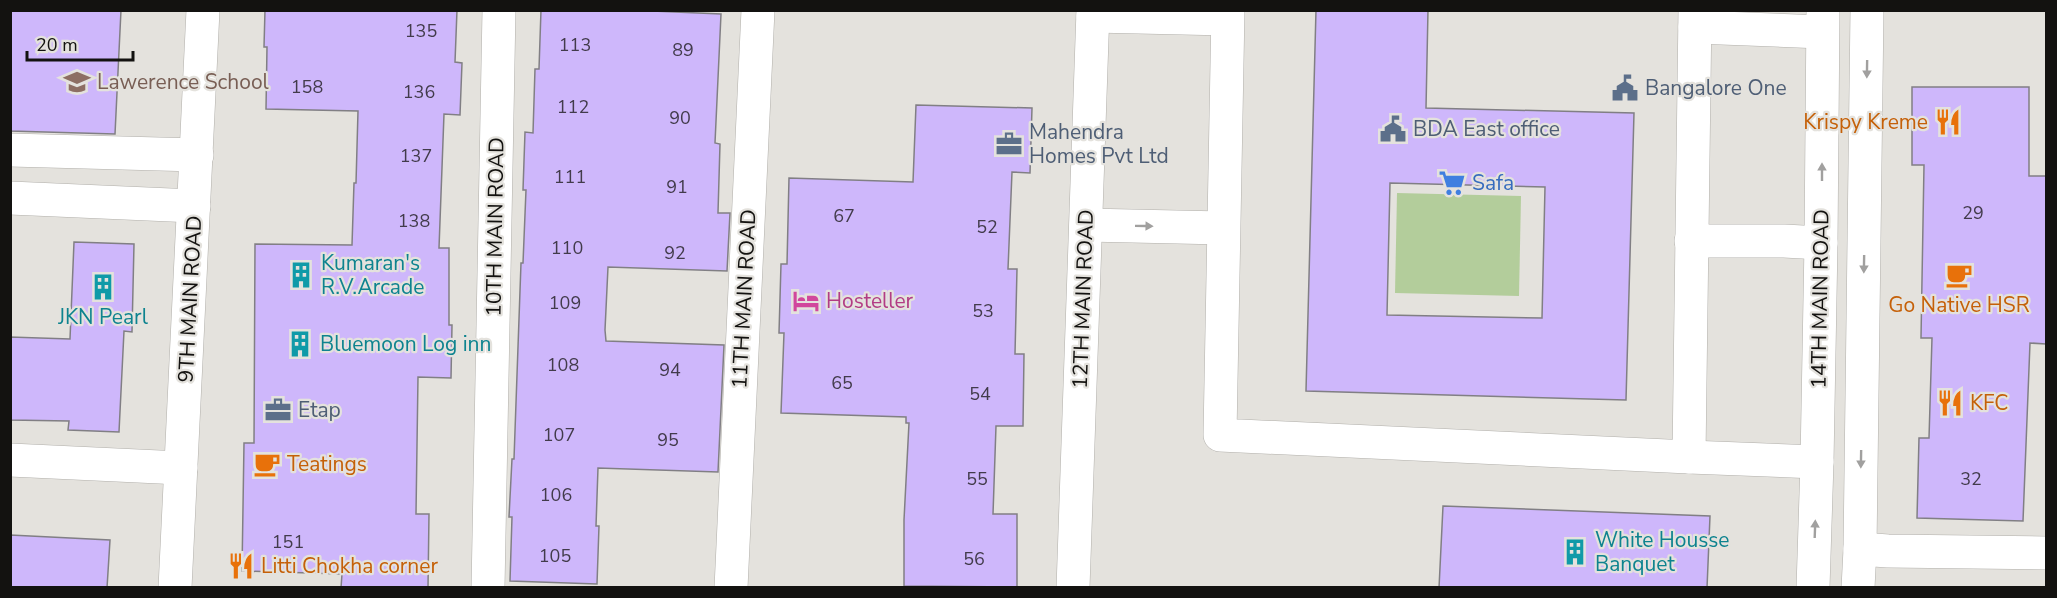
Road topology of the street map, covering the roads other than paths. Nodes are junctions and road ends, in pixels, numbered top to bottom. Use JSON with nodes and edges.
{"nodes":[{"id":1,"x":203,"y":10,"type":"edge"},
{"id":2,"x":499,"y":10,"type":"edge"},
{"id":3,"x":758,"y":10,"type":"edge"},
{"id":4,"x":1868,"y":10,"type":"edge"},
{"id":5,"x":1093,"y":14,"type":"edge"},
{"id":6,"x":1227,"y":15,"type":"edge"},
{"id":7,"x":1695,"y":19,"type":"edge"},
{"id":8,"x":1822,"y":21,"type":"edge"},
{"id":9,"x":10,"y":150,"type":"edge"},
{"id":10,"x":197,"y":155,"type":"junction"},
{"id":11,"x":10,"y":198,"type":"edge"},
{"id":12,"x":194,"y":206,"type":"junction"},
{"id":13,"x":1086,"y":225,"type":"junction"},
{"id":14,"x":1223,"y":228,"type":"junction"},
{"id":15,"x":1691,"y":241,"type":"junction"},
{"id":16,"x":1821,"y":243,"type":"junction"},
{"id":17,"x":1689,"y":457,"type":"junction"},
{"id":18,"x":10,"y":460,"type":"edge"},
{"id":19,"x":1817,"y":462,"type":"junction"},
{"id":20,"x":182,"y":468,"type":"junction"},
{"id":21,"x":1860,"y":549,"type":"junction"},
{"id":22,"x":2046,"y":553,"type":"edge"},
{"id":23,"x":175,"y":588,"type":"edge"},
{"id":24,"x":488,"y":588,"type":"edge"},
{"id":25,"x":731,"y":588,"type":"edge"},
{"id":26,"x":1073,"y":588,"type":"edge"},
{"id":27,"x":1813,"y":588,"type":"edge"},
{"id":28,"x":1858,"y":588,"type":"edge"}],
"edges":[{"from":1,"to":10,"type":"street","name":"9TH MAIN ROAD"},
{"from":2,"to":24,"type":"street","name":"10TH MAIN ROAD"},
{"from":3,"to":25,"type":"street","name":"11TH MAIN ROAD"},
{"from":4,"to":21,"type":"street","name":"14TH MAIN ROAD","one_way":true},
{"from":5,"to":6,"type":"street"},
{"from":5,"to":13,"type":"street","name":"12TH MAIN ROAD"},
{"from":6,"to":14,"type":"street"},
{"from":7,"to":8,"type":"street"},
{"from":7,"to":15,"type":"street"},
{"from":16,"to":8,"type":"street","name":"14TH MAIN ROAD","one_way":true},
{"from":9,"to":10,"type":"street"},
{"from":10,"to":12,"type":"street","name":"9TH MAIN ROAD"},
{"from":11,"to":12,"type":"street"},
{"from":12,"to":20,"type":"street","name":"9TH MAIN ROAD"},
{"from":13,"to":14,"type":"street","one_way":true},
{"from":13,"to":26,"type":"street","name":"12TH MAIN ROAD"},
{"from":14,"to":17,"type":"street"},
{"from":15,"to":16,"type":"street"},
{"from":15,"to":17,"type":"street"},
{"from":16,"to":19,"type":"street","name":"14TH MAIN ROAD"},
{"from":17,"to":19,"type":"street"},
{"from":18,"to":20,"type":"street"},
{"from":27,"to":19,"type":"street","name":"14TH MAIN ROAD","one_way":true},
{"from":20,"to":23,"type":"street","name":"9TH MAIN ROAD"},
{"from":21,"to":22,"type":"street"},
{"from":21,"to":28,"type":"street","name":"14TH MAIN ROAD"}]}
